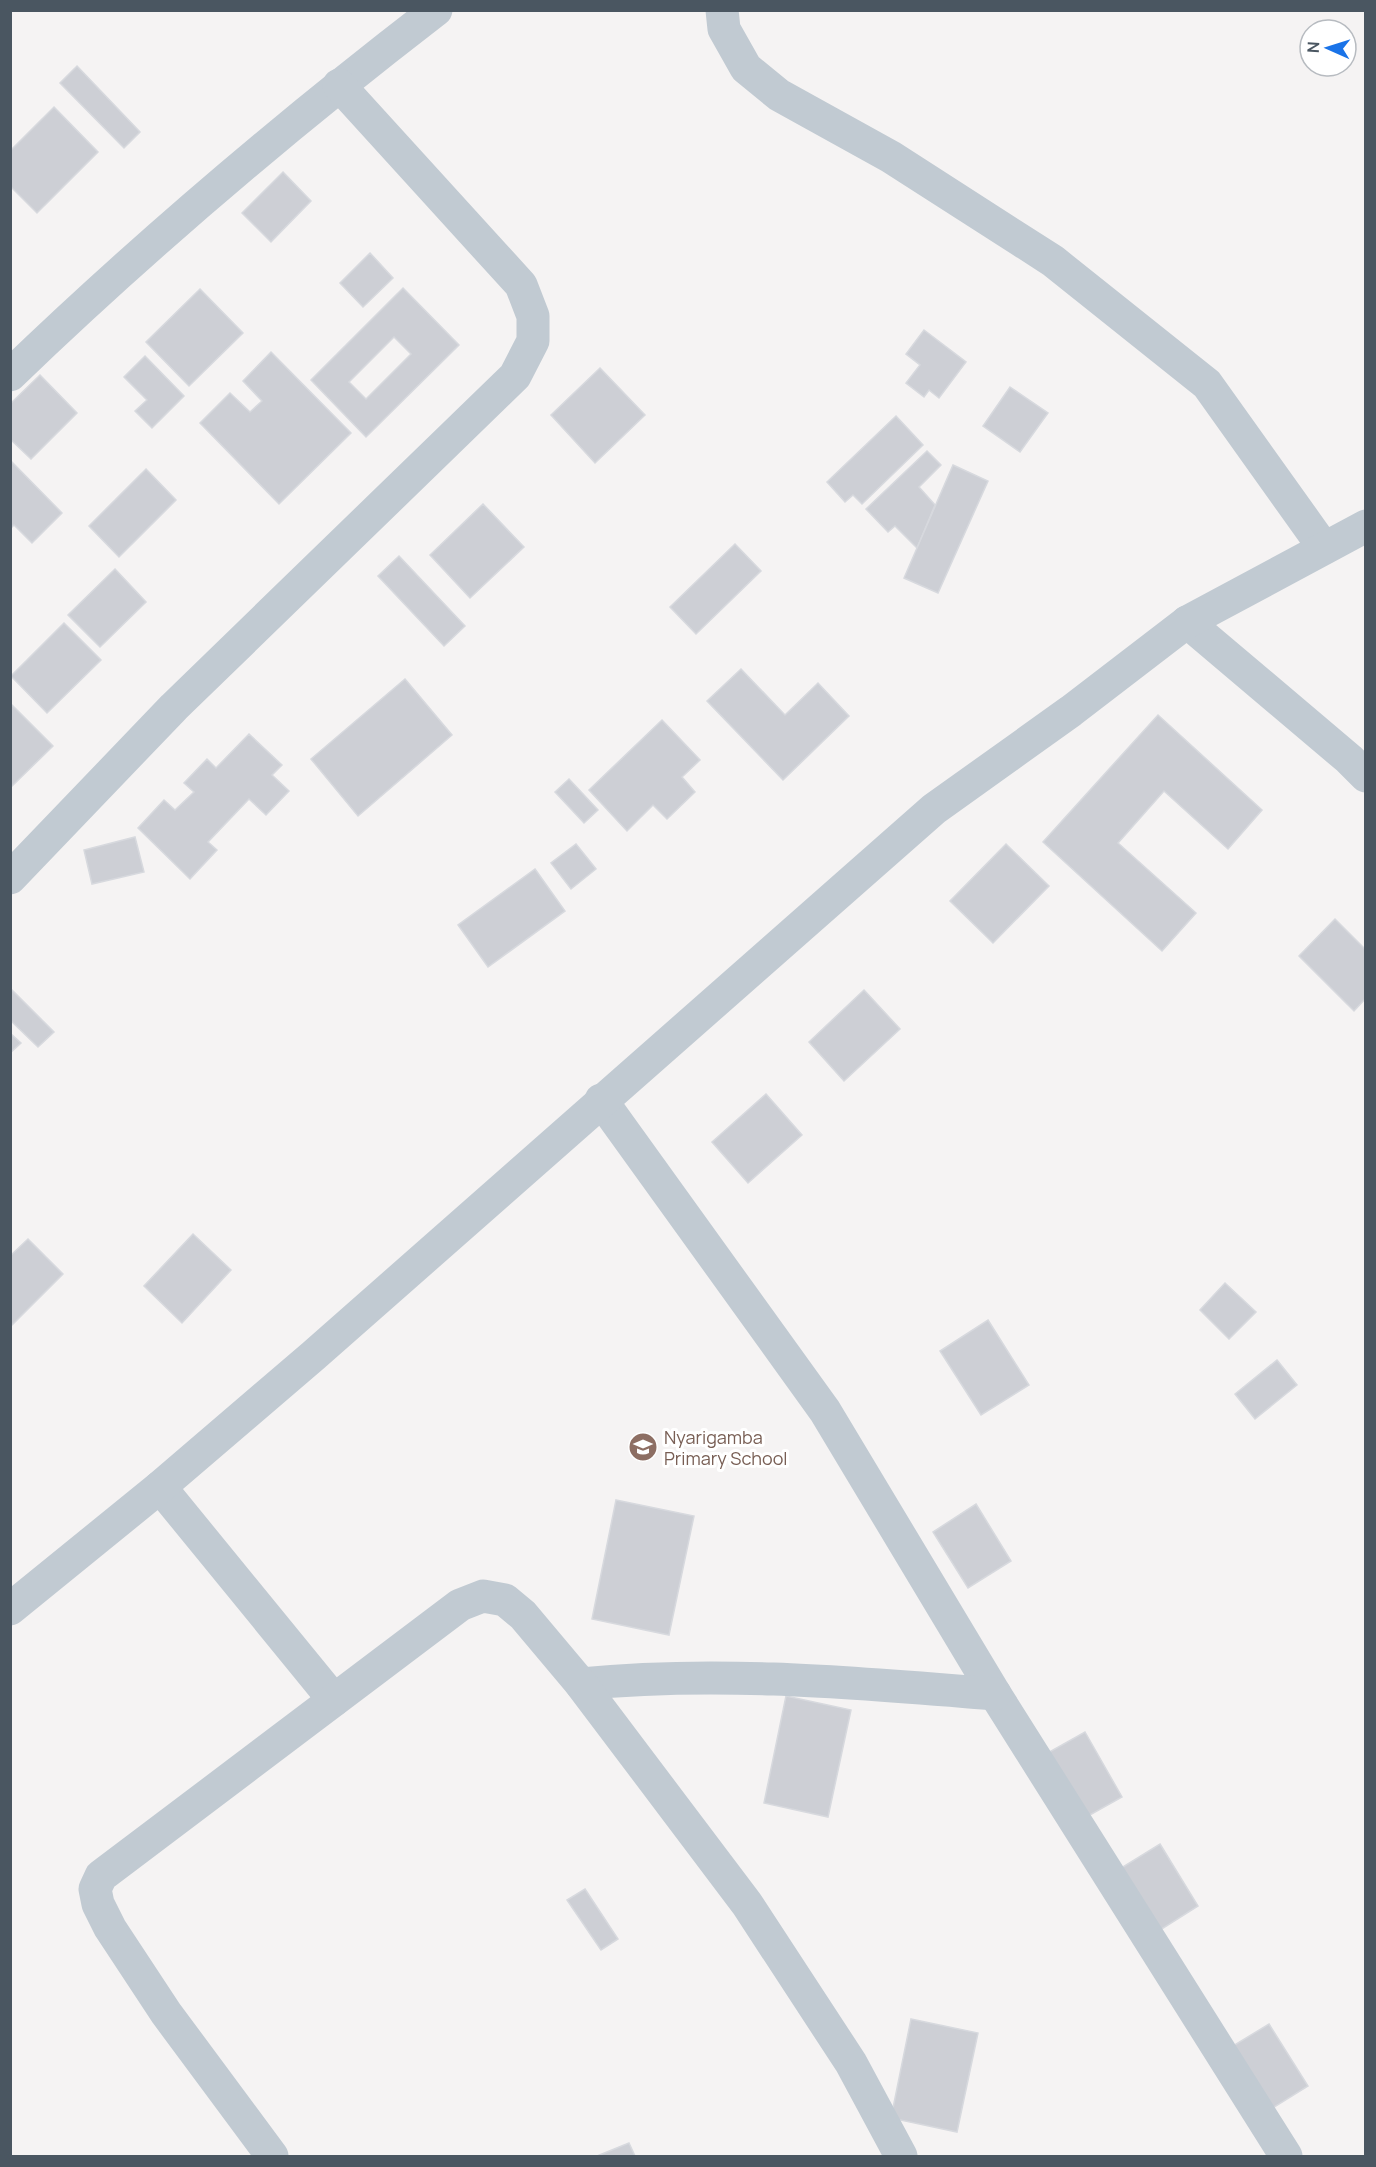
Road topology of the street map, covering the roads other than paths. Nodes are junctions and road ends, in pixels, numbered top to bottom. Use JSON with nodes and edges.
{"nodes":[{"id":1,"x":436,"y":10,"type":"edge"},
{"id":2,"x":722,"y":10,"type":"edge"},
{"id":3,"x":339,"y":85,"type":"junction"},
{"id":4,"x":10,"y":375,"type":"edge"},
{"id":5,"x":1365,"y":526,"type":"edge"},
{"id":6,"x":1324,"y":548,"type":"junction"},
{"id":7,"x":1187,"y":622,"type":"junction"},
{"id":8,"x":1365,"y":776,"type":"edge"},
{"id":9,"x":10,"y":878,"type":"edge"},
{"id":10,"x":601,"y":1100,"type":"junction"},
{"id":11,"x":160,"y":1487,"type":"junction"},
{"id":12,"x":10,"y":1609,"type":"edge"},
{"id":13,"x":581,"y":1684,"type":"junction"},
{"id":14,"x":995,"y":1694,"type":"junction"},
{"id":15,"x":334,"y":1700,"type":"junction"},
{"id":16,"x":272,"y":2157,"type":"edge"},
{"id":17,"x":901,"y":2157,"type":"edge"},
{"id":18,"x":1287,"y":2157,"type":"edge"}],
"edges":[{"from":1,"to":3,"type":"street"},
{"from":2,"to":6,"type":"street"},
{"from":3,"to":4,"type":"street"},
{"from":3,"to":9,"type":"street"},
{"from":5,"to":6,"type":"street"},
{"from":6,"to":7,"type":"street"},
{"from":7,"to":8,"type":"street"},
{"from":7,"to":10,"type":"street"},
{"from":10,"to":11,"type":"street"},
{"from":10,"to":14,"type":"street"},
{"from":11,"to":12,"type":"street"},
{"from":11,"to":15,"type":"street"},
{"from":13,"to":14,"type":"street"},
{"from":13,"to":15,"type":"street"},
{"from":13,"to":17,"type":"street"},
{"from":14,"to":18,"type":"street"},
{"from":15,"to":16,"type":"street"}]}
